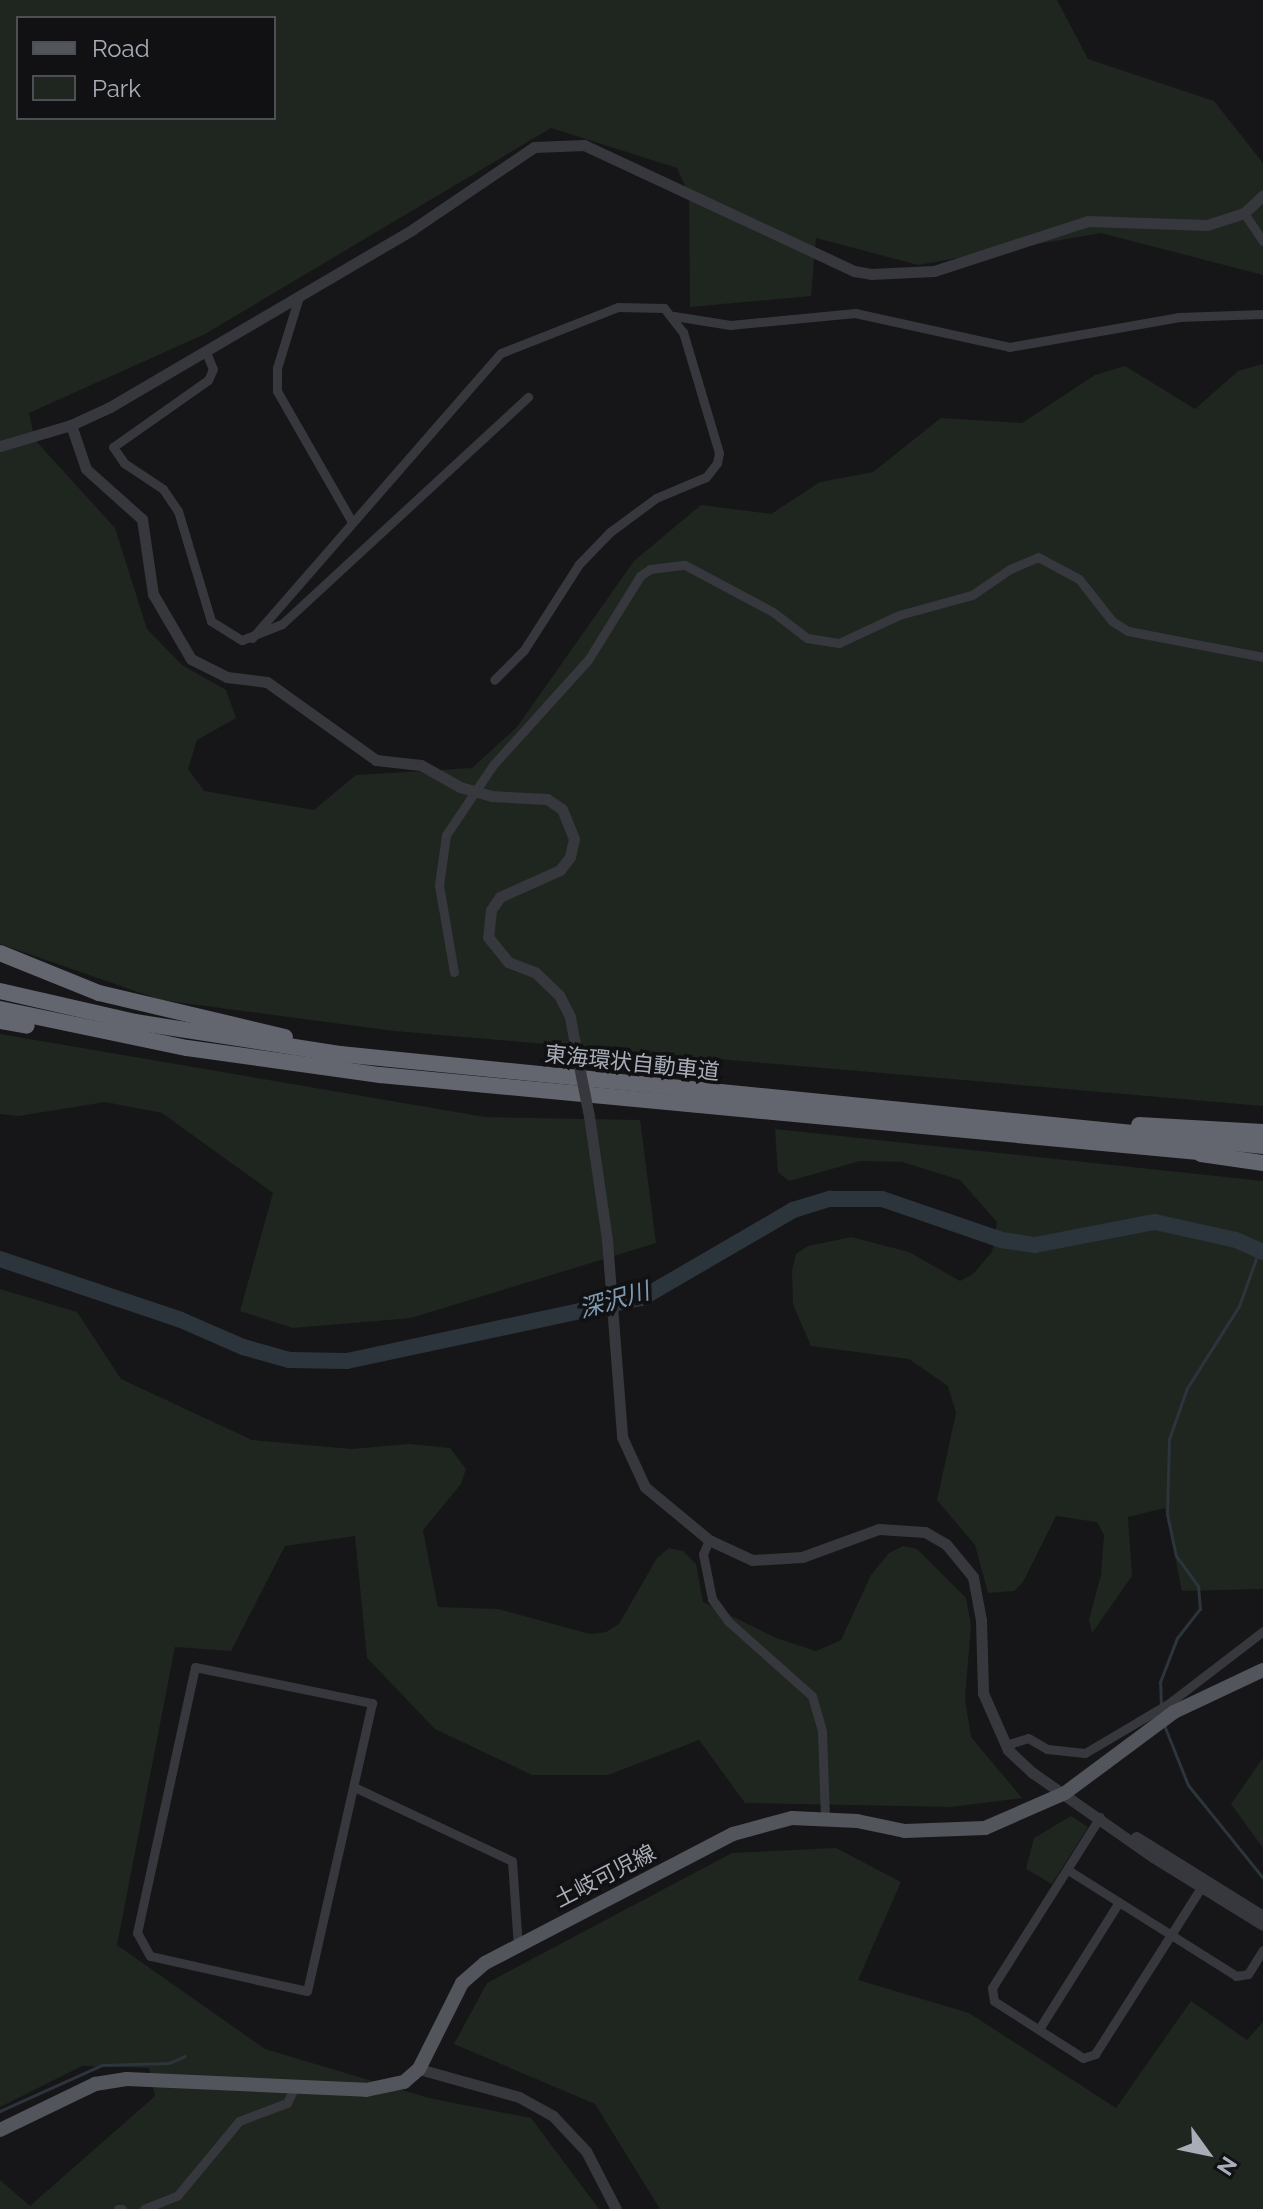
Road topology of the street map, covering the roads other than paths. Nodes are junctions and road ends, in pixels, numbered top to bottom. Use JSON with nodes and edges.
{"nodes":[{"id":1,"x":1263,"y":195,"type":"edge"},
{"id":2,"x":1244,"y":213,"type":"junction"},
{"id":3,"x":1263,"y":241,"type":"edge"},
{"id":4,"x":298,"y":300,"type":"junction"},
{"id":5,"x":1263,"y":314,"type":"edge"},
{"id":6,"x":674,"y":316,"type":"junction"},
{"id":7,"x":206,"y":352,"type":"junction"},
{"id":8,"x":528,"y":397,"type":"dead end"},
{"id":9,"x":71,"y":425,"type":"junction"},
{"id":10,"x":0,"y":446,"type":"edge"},
{"id":11,"x":352,"y":522,"type":"junction"},
{"id":12,"x":252,"y":638,"type":"junction"},
{"id":13,"x":1263,"y":657,"type":"edge"},
{"id":14,"x":494,"y":680,"type":"dead end"},
{"id":15,"x":475,"y":791,"type":"junction"},
{"id":16,"x":0,"y":953,"type":"edge"},
{"id":17,"x":454,"y":972,"type":"dead end"},
{"id":18,"x":0,"y":991,"type":"edge"},
{"id":19,"x":0,"y":1009,"type":"edge"},
{"id":20,"x":0,"y":1021,"type":"edge"},
{"id":21,"x":187,"y":1048,"type":"junction"},
{"id":22,"x":454,"y":1066,"type":"junction"},
{"id":23,"x":989,"y":1121,"type":"junction"},
{"id":24,"x":1263,"y":1132,"type":"edge"},
{"id":25,"x":1263,"y":1146,"type":"edge"},
{"id":26,"x":1179,"y":1151,"type":"junction"},
{"id":27,"x":1263,"y":1155,"type":"edge"},
{"id":28,"x":1263,"y":1163,"type":"edge"},
{"id":29,"x":709,"y":1540,"type":"junction"},
{"id":30,"x":1263,"y":1631,"type":"edge"},
{"id":31,"x":1263,"y":1670,"type":"edge"},
{"id":32,"x":1171,"y":1708,"type":"junction"},
{"id":33,"x":1146,"y":1724,"type":"junction"},
{"id":34,"x":1008,"y":1750,"type":"junction"},
{"id":35,"x":354,"y":1787,"type":"junction"},
{"id":36,"x":1065,"y":1793,"type":"junction"},
{"id":37,"x":1100,"y":1817,"type":"junction"},
{"id":38,"x":825,"y":1818,"type":"junction"},
{"id":39,"x":1068,"y":1870,"type":"junction"},
{"id":40,"x":1204,"y":1884,"type":"junction"},
{"id":41,"x":1119,"y":1902,"type":"junction"},
{"id":42,"x":1263,"y":1916,"type":"edge"},
{"id":43,"x":1263,"y":1925,"type":"edge"},
{"id":44,"x":1171,"y":1934,"type":"junction"},
{"id":45,"x":518,"y":1946,"type":"junction"},
{"id":46,"x":1263,"y":1950,"type":"edge"},
{"id":47,"x":1039,"y":2029,"type":"junction"},
{"id":48,"x":419,"y":2069,"type":"junction"},
{"id":49,"x":295,"y":2086,"type":"junction"},
{"id":50,"x":0,"y":2130,"type":"edge"},
{"id":51,"x":144,"y":2209,"type":"edge"},
{"id":52,"x":616,"y":2209,"type":"edge"}],
"edges":[{"from":1,"to":2,"type":"street"},
{"from":2,"to":3,"type":"street"},
{"from":2,"to":4,"type":"street"},
{"from":4,"to":7,"type":"street"},
{"from":4,"to":11,"type":"street"},
{"from":5,"to":6,"type":"street"},
{"from":6,"to":11,"type":"street"},
{"from":6,"to":14,"type":"street"},
{"from":7,"to":9,"type":"street"},
{"from":7,"to":12,"type":"street"},
{"from":8,"to":12,"type":"street"},
{"from":9,"to":10,"type":"street"},
{"from":9,"to":15,"type":"street"},
{"from":11,"to":12,"type":"street"},
{"from":13,"to":15,"type":"street"},
{"from":15,"to":17,"type":"street"},
{"from":15,"to":29,"type":"street","bridge":true},
{"from":16,"to":22,"type":"highway"},
{"from":18,"to":22,"type":"highway","name":"東海環状自動車道"},
{"from":19,"to":21,"type":"highway","name":"東海環状自動車道"},
{"from":20,"to":21,"type":"highway"},
{"from":21,"to":26,"type":"highway","name":"東海環状自動車道"},
{"from":22,"to":23,"type":"highway","name":"東海環状自動車道"},
{"from":23,"to":24,"type":"highway"},
{"from":23,"to":25,"type":"highway","name":"東海環状自動車道"},
{"from":26,"to":27,"type":"highway","name":"東海環状自動車道"},
{"from":26,"to":28,"type":"highway"},
{"from":29,"to":34,"type":"street"},
{"from":29,"to":38,"type":"street"},
{"from":30,"to":32,"type":"street"},
{"from":31,"to":32,"type":"main road","name":"土岐可児線"},
{"from":32,"to":33,"type":"main road","name":"土岐可児線"},
{"from":33,"to":34,"type":"street"},
{"from":33,"to":36,"type":"main road","name":"土岐可児線"},
{"from":34,"to":36,"type":"street"},
{"from":35,"to":35,"type":"street"},
{"from":35,"to":45,"type":"street"},
{"from":36,"to":37,"type":"street"},
{"from":36,"to":38,"type":"main road","name":"土岐可児線"},
{"from":37,"to":39,"type":"street"},
{"from":37,"to":40,"type":"street"},
{"from":38,"to":45,"type":"main road","name":"土岐可児線"},
{"from":39,"to":41,"type":"street"},
{"from":39,"to":47,"type":"street"},
{"from":40,"to":42,"type":"street"},
{"from":40,"to":43,"type":"street"},
{"from":40,"to":44,"type":"street"},
{"from":41,"to":44,"type":"street"},
{"from":41,"to":47,"type":"street"},
{"from":44,"to":46,"type":"street"},
{"from":44,"to":47,"type":"street"},
{"from":45,"to":48,"type":"main road","name":"土岐可児線"},
{"from":48,"to":49,"type":"main road"},
{"from":48,"to":52,"type":"street"},
{"from":49,"to":50,"type":"main road"},
{"from":49,"to":51,"type":"street"}]}
